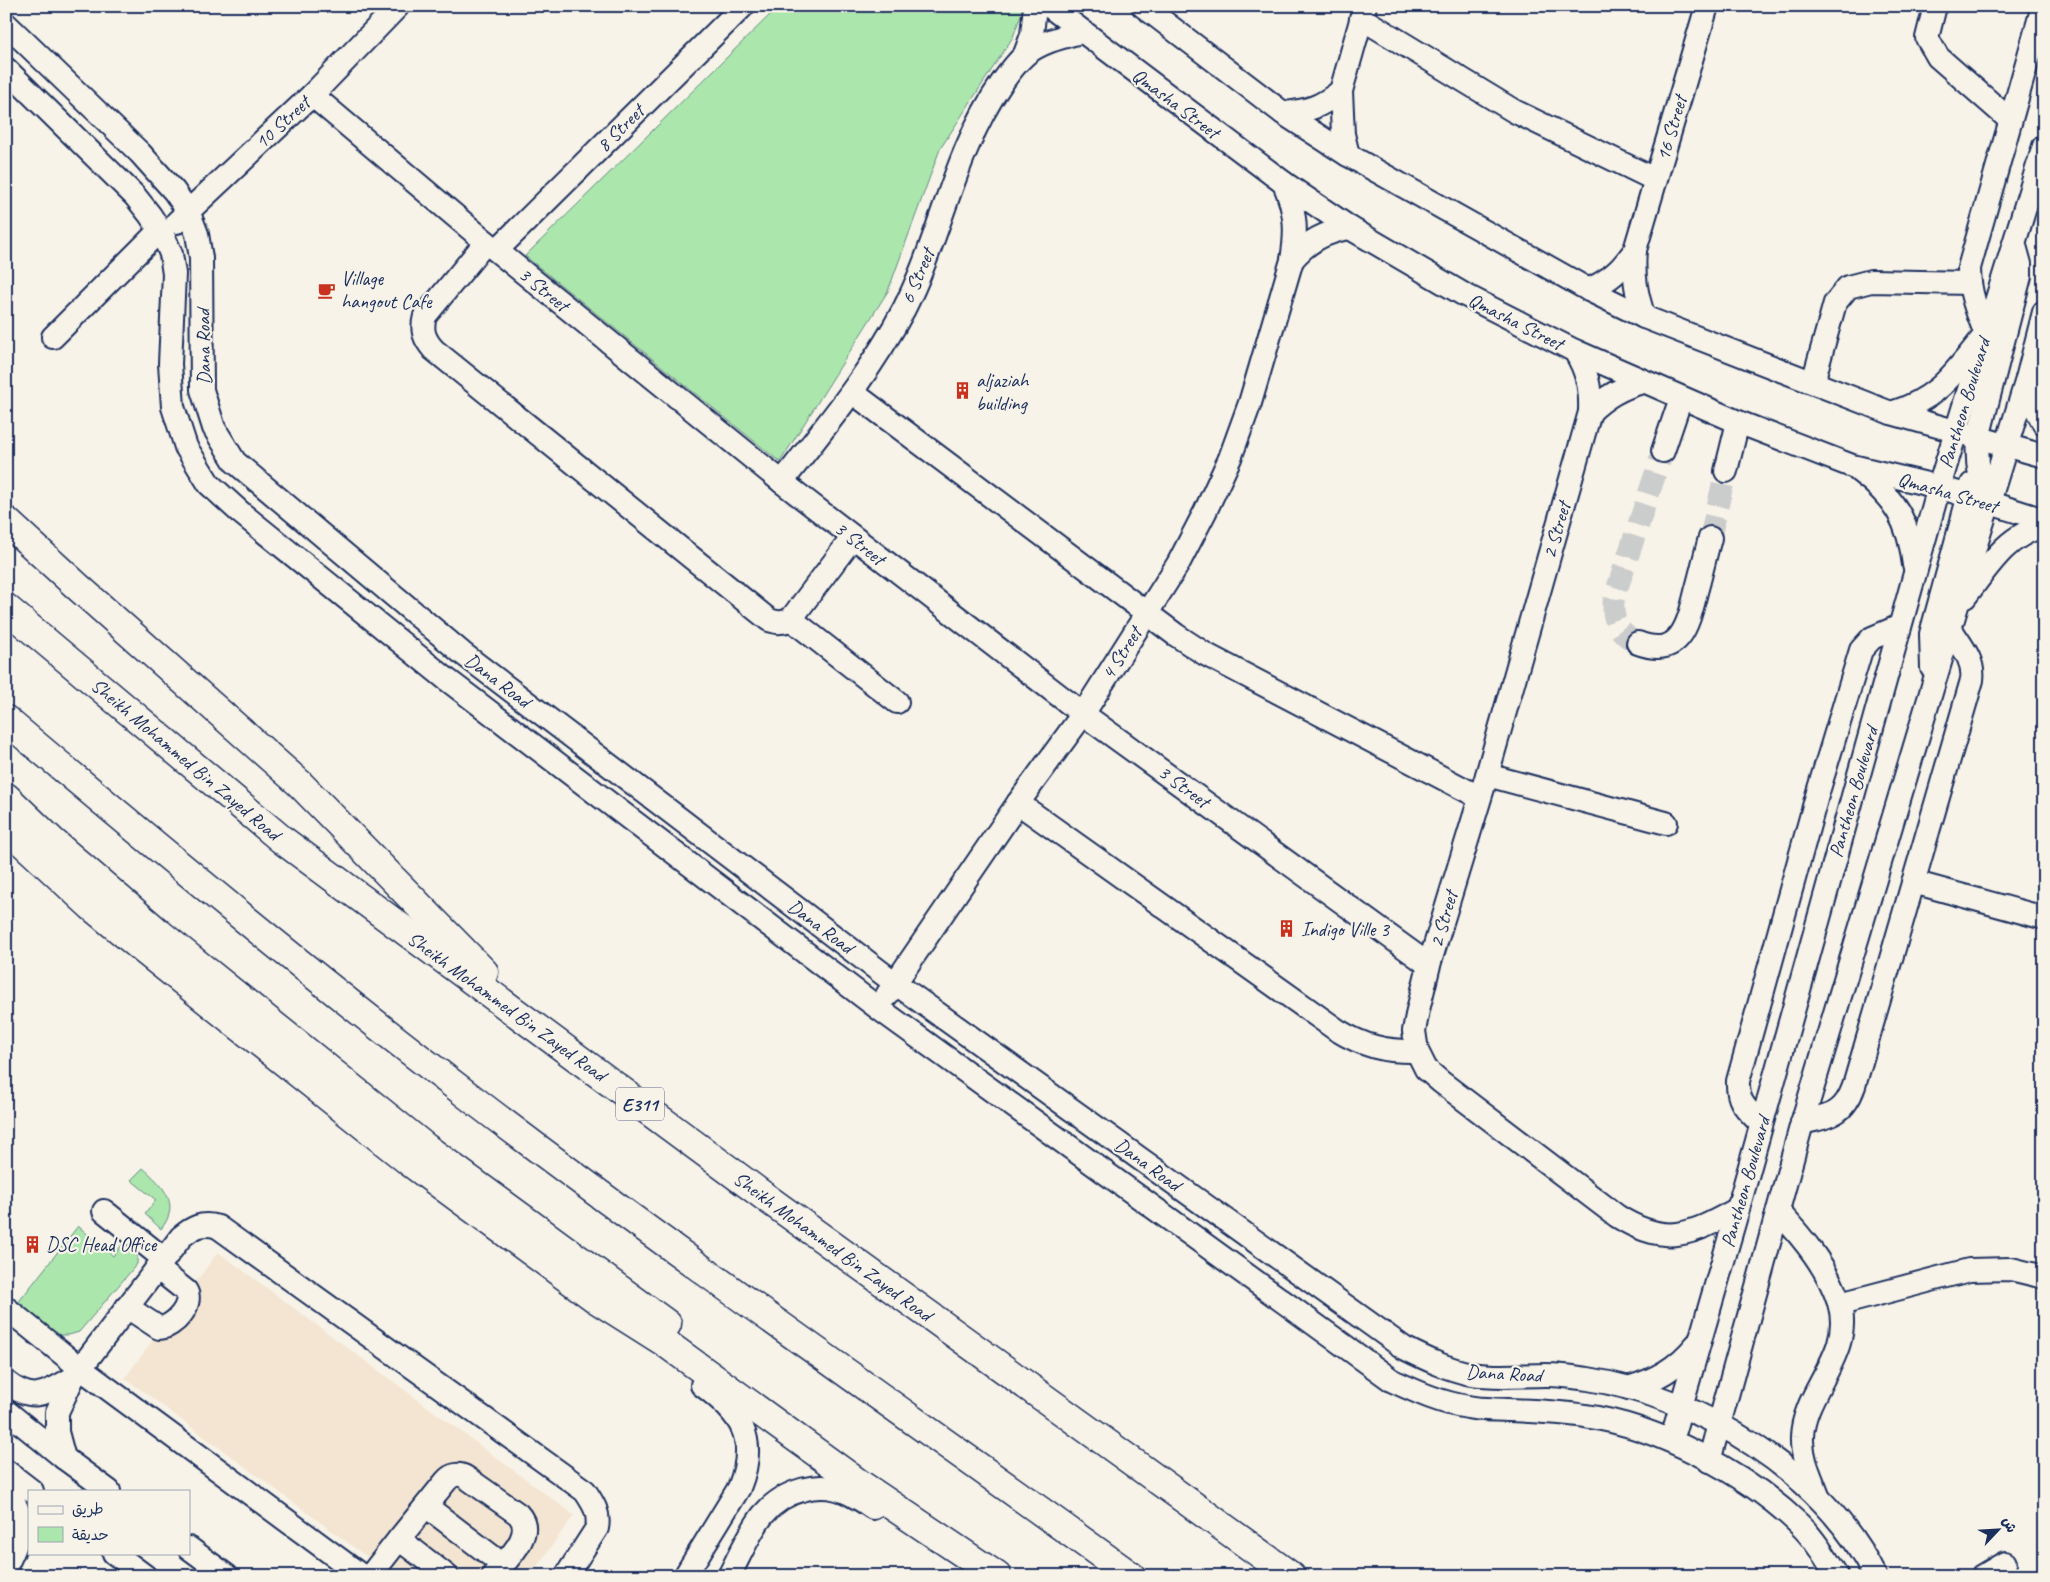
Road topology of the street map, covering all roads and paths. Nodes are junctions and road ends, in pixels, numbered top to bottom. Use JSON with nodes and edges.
{"nodes":[{"id":1,"x":398,"y":6,"type":"edge"},
{"id":2,"x":743,"y":6,"type":"edge"},
{"id":3,"x":1035,"y":6,"type":"edge"},
{"id":4,"x":1048,"y":6,"type":"edge"},
{"id":5,"x":1143,"y":6,"type":"edge"},
{"id":6,"x":1707,"y":6,"type":"edge"},
{"id":7,"x":1934,"y":6,"type":"edge"},
{"id":8,"x":2042,"y":6,"type":"edge"},
{"id":9,"x":1363,"y":12,"type":"edge"},
{"id":10,"x":6,"y":24,"type":"edge"},
{"id":11,"x":1081,"y":32,"type":"junction"},
{"id":12,"x":1025,"y":54,"type":"junction"},
{"id":13,"x":6,"y":69,"type":"edge"},
{"id":14,"x":1341,"y":92,"type":"junction"},
{"id":15,"x":312,"y":94,"type":"junction"},
{"id":16,"x":1283,"y":113,"type":"junction"},
{"id":17,"x":2010,"y":120,"type":"junction"},
{"id":18,"x":2044,"y":146,"type":"edge"},
{"id":19,"x":1348,"y":155,"type":"junction"},
{"id":20,"x":1656,"y":180,"type":"junction"},
{"id":21,"x":1284,"y":183,"type":"junction"},
{"id":22,"x":188,"y":211,"type":"junction"},
{"id":23,"x":1350,"y":228,"type":"junction"},
{"id":24,"x":161,"y":233,"type":"junction"},
{"id":25,"x":2014,"y":243,"type":"junction"},
{"id":26,"x":492,"y":246,"type":"junction"},
{"id":27,"x":1635,"y":250,"type":"junction"},
{"id":28,"x":1292,"y":260,"type":"junction"},
{"id":29,"x":1969,"y":283,"type":"junction"},
{"id":30,"x":1589,"y":290,"type":"junction"},
{"id":31,"x":2044,"y":312,"type":"edge"},
{"id":32,"x":1644,"y":317,"type":"junction"},
{"id":33,"x":1986,"y":334,"type":"junction"},
{"id":34,"x":53,"y":337,"type":"dead end"},
{"id":35,"x":1574,"y":351,"type":"junction"},
{"id":36,"x":2027,"y":379,"type":"junction"},
{"id":37,"x":1643,"y":382,"type":"junction"},
{"id":38,"x":1813,"y":382,"type":"junction"},
{"id":39,"x":852,"y":392,"type":"junction"},
{"id":40,"x":1681,"y":398,"type":"junction"},
{"id":41,"x":1590,"y":412,"type":"junction"},
{"id":42,"x":1891,"y":413,"type":"junction"},
{"id":43,"x":1738,"y":422,"type":"junction"},
{"id":44,"x":2044,"y":424,"type":"edge"},
{"id":45,"x":1955,"y":432,"type":"junction"},
{"id":46,"x":1978,"y":438,"type":"junction"},
{"id":47,"x":2006,"y":446,"type":"junction"},
{"id":48,"x":1663,"y":451,"type":"tunnel mouth"},
{"id":49,"x":2044,"y":456,"type":"edge"},
{"id":50,"x":1852,"y":466,"type":"junction"},
{"id":51,"x":1726,"y":471,"type":"tunnel mouth"},
{"id":52,"x":782,"y":482,"type":"junction"},
{"id":53,"x":1939,"y":487,"type":"junction"},
{"id":54,"x":1979,"y":500,"type":"junction"},
{"id":55,"x":2044,"y":520,"type":"edge"},
{"id":56,"x":6,"y":521,"type":"edge"},
{"id":57,"x":2044,"y":527,"type":"edge"},
{"id":58,"x":853,"y":537,"type":"junction"},
{"id":59,"x":1710,"y":538,"type":"tunnel mouth"},
{"id":60,"x":1915,"y":573,"type":"junction"},
{"id":61,"x":6,"y":608,"type":"edge"},
{"id":62,"x":1146,"y":614,"type":"junction"},
{"id":63,"x":791,"y":619,"type":"junction"},
{"id":64,"x":1953,"y":619,"type":"junction"},
{"id":65,"x":1900,"y":626,"type":"junction"},
{"id":66,"x":1638,"y":643,"type":"tunnel mouth"},
{"id":67,"x":1934,"y":682,"type":"junction"},
{"id":68,"x":897,"y":702,"type":"dead end"},
{"id":69,"x":1083,"y":714,"type":"junction"},
{"id":70,"x":6,"y":720,"type":"edge"},
{"id":71,"x":1487,"y":775,"type":"junction"},
{"id":72,"x":6,"y":797,"type":"edge"},
{"id":73,"x":1479,"y":797,"type":"junction"},
{"id":74,"x":1018,"y":803,"type":"junction"},
{"id":75,"x":1666,"y":823,"type":"dead end"},
{"id":76,"x":6,"y":827,"type":"edge"},
{"id":77,"x":1913,"y":882,"type":"junction"},
{"id":78,"x":2044,"y":918,"type":"edge"},
{"id":79,"x":1429,"y":965,"type":"junction"},
{"id":80,"x":895,"y":983,"type":"junction"},
{"id":81,"x":878,"y":1008,"type":"junction"},
{"id":82,"x":539,"y":1029,"type":"junction"},
{"id":83,"x":1417,"y":1051,"type":"junction"},
{"id":84,"x":1802,"y":1123,"type":"junction"},
{"id":85,"x":1761,"y":1124,"type":"junction"},
{"id":86,"x":1738,"y":1210,"type":"junction"},
{"id":87,"x":104,"y":1211,"type":"dead end"},
{"id":88,"x":1778,"y":1211,"type":"junction"},
{"id":89,"x":161,"y":1263,"type":"junction"},
{"id":90,"x":2044,"y":1277,"type":"edge"},
{"id":91,"x":596,"y":1300,"type":"junction"},
{"id":92,"x":1840,"y":1304,"type":"junction"},
{"id":93,"x":127,"y":1307,"type":"junction"},
{"id":94,"x":6,"y":1308,"type":"edge"},
{"id":95,"x":1699,"y":1340,"type":"junction"},
{"id":96,"x":77,"y":1373,"type":"junction"},
{"id":97,"x":6,"y":1382,"type":"edge"},
{"id":98,"x":1628,"y":1388,"type":"junction"},
{"id":99,"x":1680,"y":1406,"type":"junction"},
{"id":100,"x":6,"y":1411,"type":"edge"},
{"id":101,"x":1720,"y":1425,"type":"junction"},
{"id":102,"x":1671,"y":1441,"type":"junction"},
{"id":103,"x":64,"y":1458,"type":"junction"},
{"id":104,"x":1709,"y":1461,"type":"junction"},
{"id":105,"x":6,"y":1471,"type":"edge"},
{"id":106,"x":31,"y":1490,"type":"edge"},
{"id":107,"x":109,"y":1490,"type":"edge"},
{"id":108,"x":6,"y":1492,"type":"edge"},
{"id":109,"x":1820,"y":1499,"type":"junction"},
{"id":110,"x":426,"y":1506,"type":"junction"},
{"id":111,"x":399,"y":1539,"type":"junction"},
{"id":112,"x":950,"y":1544,"type":"junction"},
{"id":113,"x":190,"y":1549,"type":"edge"},
{"id":114,"x":28,"y":1552,"type":"edge"},
{"id":115,"x":115,"y":1554,"type":"edge"},
{"id":116,"x":2005,"y":1563,"type":"dead end"},
{"id":117,"x":6,"y":1567,"type":"edge"},
{"id":118,"x":498,"y":1570,"type":"edge"},
{"id":119,"x":145,"y":1576,"type":"edge"},
{"id":120,"x":227,"y":1576,"type":"edge"},
{"id":121,"x":362,"y":1576,"type":"edge"},
{"id":122,"x":370,"y":1576,"type":"edge"},
{"id":123,"x":447,"y":1576,"type":"edge"},
{"id":124,"x":566,"y":1576,"type":"edge"},
{"id":125,"x":685,"y":1576,"type":"edge"},
{"id":126,"x":728,"y":1576,"type":"edge"},
{"id":127,"x":987,"y":1576,"type":"edge"},
{"id":128,"x":997,"y":1576,"type":"edge"},
{"id":129,"x":1131,"y":1576,"type":"edge"},
{"id":130,"x":1291,"y":1576,"type":"edge"},
{"id":131,"x":1837,"y":1576,"type":"edge"},
{"id":132,"x":1875,"y":1576,"type":"edge"},
{"id":133,"x":1983,"y":1576,"type":"edge"}],
"edges":[{"from":1,"to":15,"type":"street","name":"10 Street"},
{"from":2,"to":26,"type":"street","name":"8 Street"},
{"from":3,"to":12,"type":"street","name":"6 Street"},
{"from":4,"to":11,"type":"street","name":"Qmasha Street"},
{"from":5,"to":16,"type":"street"},
{"from":6,"to":20,"type":"street","name":"16 Street"},
{"from":7,"to":17,"type":"street"},
{"from":8,"to":17,"type":"street"},
{"from":9,"to":14,"type":"street"},
{"from":9,"to":20,"type":"street"},
{"from":10,"to":22,"type":"street","name":"Dana Road"},
{"from":11,"to":12,"type":"street","name":"6 Street"},
{"from":11,"to":21,"type":"street","name":"Qmasha Street"},
{"from":12,"to":39,"type":"street","name":"6 Street"},
{"from":13,"to":24,"type":"street","name":"Dana Road"},
{"from":14,"to":16,"type":"street"},
{"from":14,"to":19,"type":"street"},
{"from":15,"to":22,"type":"street","name":"10 Street"},
{"from":15,"to":26,"type":"street","name":"3 Street"},
{"from":16,"to":19,"type":"street"},
{"from":17,"to":29,"type":"street"},
{"from":18,"to":25,"type":"street","name":"Pantheon Boulevard"},
{"from":19,"to":30,"type":"street"},
{"from":20,"to":27,"type":"street","name":"16 Street"},
{"from":21,"to":23,"type":"street","name":"Qmasha Street"},
{"from":21,"to":28,"type":"street","name":"4 Street"},
{"from":22,"to":24,"type":"street","name":"10 Street"},
{"from":22,"to":80,"type":"street","name":"Dana Road"},
{"from":23,"to":28,"type":"street","name":"4 Street"},
{"from":23,"to":35,"type":"street","name":"Qmasha Street"},
{"from":24,"to":34,"type":"street","name":"10 Street"},
{"from":24,"to":81,"type":"street","name":"Dana Road"},
{"from":25,"to":33,"type":"street","name":"Pantheon Boulevard"},
{"from":25,"to":46,"type":"street"},
{"from":26,"to":52,"type":"street","name":"3 Street"},
{"from":26,"to":63,"type":"street","name":"8 Street"},
{"from":27,"to":30,"type":"street","name":"16 Street"},
{"from":27,"to":32,"type":"street","name":"16 Street"},
{"from":28,"to":62,"type":"street","name":"4 Street"},
{"from":29,"to":33,"type":"street"},
{"from":29,"to":38,"type":"street"},
{"from":30,"to":32,"type":"street"},
{"from":31,"to":36,"type":"street","name":"Pantheon Boulevard"},
{"from":32,"to":38,"type":"street"},
{"from":33,"to":42,"type":"street"},
{"from":33,"to":45,"type":"street","name":"Pantheon Boulevard"},
{"from":35,"to":37,"type":"street","name":"Qmasha Street"},
{"from":35,"to":41,"type":"street","name":"2 Street"},
{"from":36,"to":44,"type":"street"},
{"from":36,"to":47,"type":"street","name":"Pantheon Boulevard"},
{"from":37,"to":40,"type":"street","name":"Qmasha Street"},
{"from":37,"to":41,"type":"street"},
{"from":38,"to":42,"type":"street"},
{"from":39,"to":52,"type":"street","name":"6 Street"},
{"from":39,"to":62,"type":"street"},
{"from":40,"to":43,"type":"street","name":"Qmasha Street"},
{"from":40,"to":48,"type":"street"},
{"from":41,"to":71,"type":"street","name":"2 Street"},
{"from":42,"to":45,"type":"street"},
{"from":43,"to":50,"type":"street","name":"Qmasha Street"},
{"from":43,"to":51,"type":"street"},
{"from":45,"to":46,"type":"street"},
{"from":45,"to":53,"type":"street","name":"Pantheon Boulevard"},
{"from":45,"to":54,"type":"street"},
{"from":46,"to":47,"type":"street"},
{"from":46,"to":54,"type":"street"},
{"from":47,"to":49,"type":"street"},
{"from":47,"to":54,"type":"street","name":"Pantheon Boulevard"},
{"from":50,"to":53,"type":"street","name":"Qmasha Street"},
{"from":50,"to":60,"type":"street"},
{"from":52,"to":58,"type":"street","name":"3 Street"},
{"from":53,"to":54,"type":"street","name":"Qmasha Street"},
{"from":53,"to":60,"type":"street","name":"Pantheon Boulevard"},
{"from":54,"to":55,"type":"street","name":"Qmasha Street"},
{"from":54,"to":64,"type":"street","name":"Pantheon Boulevard"},
{"from":54,"to":67,"type":"street"},
{"from":56,"to":82,"type":"highway"},
{"from":57,"to":64,"type":"street"},
{"from":58,"to":63,"type":"street"},
{"from":58,"to":69,"type":"street","name":"3 Street"},
{"from":59,"to":66,"type":"street"},
{"from":60,"to":65,"type":"street","name":"Pantheon Boulevard"},
{"from":61,"to":82,"type":"highway","name":"Sheikh Mohammed Bin Zayed Road","number":"E311"},
{"from":62,"to":69,"type":"street","name":"4 Street"},
{"from":62,"to":73,"type":"street"},
{"from":63,"to":68,"type":"street"},
{"from":64,"to":67,"type":"street","name":"Pantheon Boulevard"},
{"from":64,"to":77,"type":"street"},
{"from":65,"to":85,"type":"street","name":"Pantheon Boulevard"},
{"from":65,"to":85,"type":"street"},
{"from":67,"to":84,"type":"street","name":"Pantheon Boulevard"},
{"from":69,"to":74,"type":"street","name":"4 Street"},
{"from":69,"to":79,"type":"street","name":"3 Street"},
{"from":70,"to":129,"type":"highway"},
{"from":71,"to":73,"type":"street","name":"2 Street"},
{"from":71,"to":75,"type":"street"},
{"from":72,"to":112,"type":"highway"},
{"from":73,"to":79,"type":"street","name":"2 Street"},
{"from":74,"to":80,"type":"street","name":"4 Street"},
{"from":74,"to":83,"type":"street"},
{"from":76,"to":91,"type":"highway"},
{"from":77,"to":78,"type":"street"},
{"from":77,"to":84,"type":"street"},
{"from":79,"to":83,"type":"street","name":"2 Street"},
{"from":80,"to":81,"type":"street","name":"4 Street"},
{"from":80,"to":98,"type":"street","name":"Dana Road"},
{"from":81,"to":102,"type":"street","name":"Dana Road"},
{"from":82,"to":130,"type":"highway","name":"Sheikh Mohammed Bin Zayed Road","number":"E311"},
{"from":83,"to":86,"type":"street","name":"2 Street"},
{"from":84,"to":88,"type":"street","name":"Pantheon Boulevard"},
{"from":85,"to":86,"type":"street","name":"Pantheon Boulevard"},
{"from":86,"to":95,"type":"street","name":"Pantheon Boulevard"},
{"from":87,"to":89,"type":"street"},
{"from":88,"to":92,"type":"street"},
{"from":88,"to":101,"type":"street","name":"Pantheon Boulevard"},
{"from":89,"to":93,"type":"street"},
{"from":89,"to":93,"type":"street"},
{"from":89,"to":124,"type":"street"},
{"from":90,"to":92,"type":"street"},
{"from":91,"to":112,"type":"highway"},
{"from":91,"to":125,"type":"street"},
{"from":92,"to":109,"type":"street"},
{"from":93,"to":96,"type":"street"},
{"from":94,"to":96,"type":"street"},
{"from":95,"to":98,"type":"street"},
{"from":95,"to":99,"type":"street","name":"Pantheon Boulevard"},
{"from":96,"to":97,"type":"street"},
{"from":96,"to":103,"type":"street"},
{"from":96,"to":121,"type":"street"},
{"from":98,"to":99,"type":"street","name":"Dana Road"},
{"from":99,"to":101,"type":"street","name":"Dana Road"},
{"from":99,"to":102,"type":"street","name":"Pantheon Boulevard"},
{"from":100,"to":103,"type":"street"},
{"from":101,"to":104,"type":"street","name":"Pantheon Boulevard"},
{"from":101,"to":109,"type":"street","name":"Dana Road"},
{"from":102,"to":104,"type":"street","name":"Dana Road"},
{"from":103,"to":107,"type":"street"},
{"from":104,"to":131,"type":"street","name":"Dana Road"},
{"from":105,"to":106,"type":"street"},
{"from":108,"to":117,"type":"street"},
{"from":109,"to":132,"type":"street","name":"Dana Road"},
{"from":110,"to":111,"type":"street"},
{"from":110,"to":118,"type":"street"},
{"from":110,"to":118,"type":"street"},
{"from":111,"to":122,"type":"street"},
{"from":111,"to":123,"type":"street"},
{"from":112,"to":128,"type":"highway"},
{"from":113,"to":120,"type":"street"},
{"from":114,"to":117,"type":"street"},
{"from":115,"to":119,"type":"street"},
{"from":116,"to":133,"type":"street"},
{"from":126,"to":127,"type":"street"}]}
